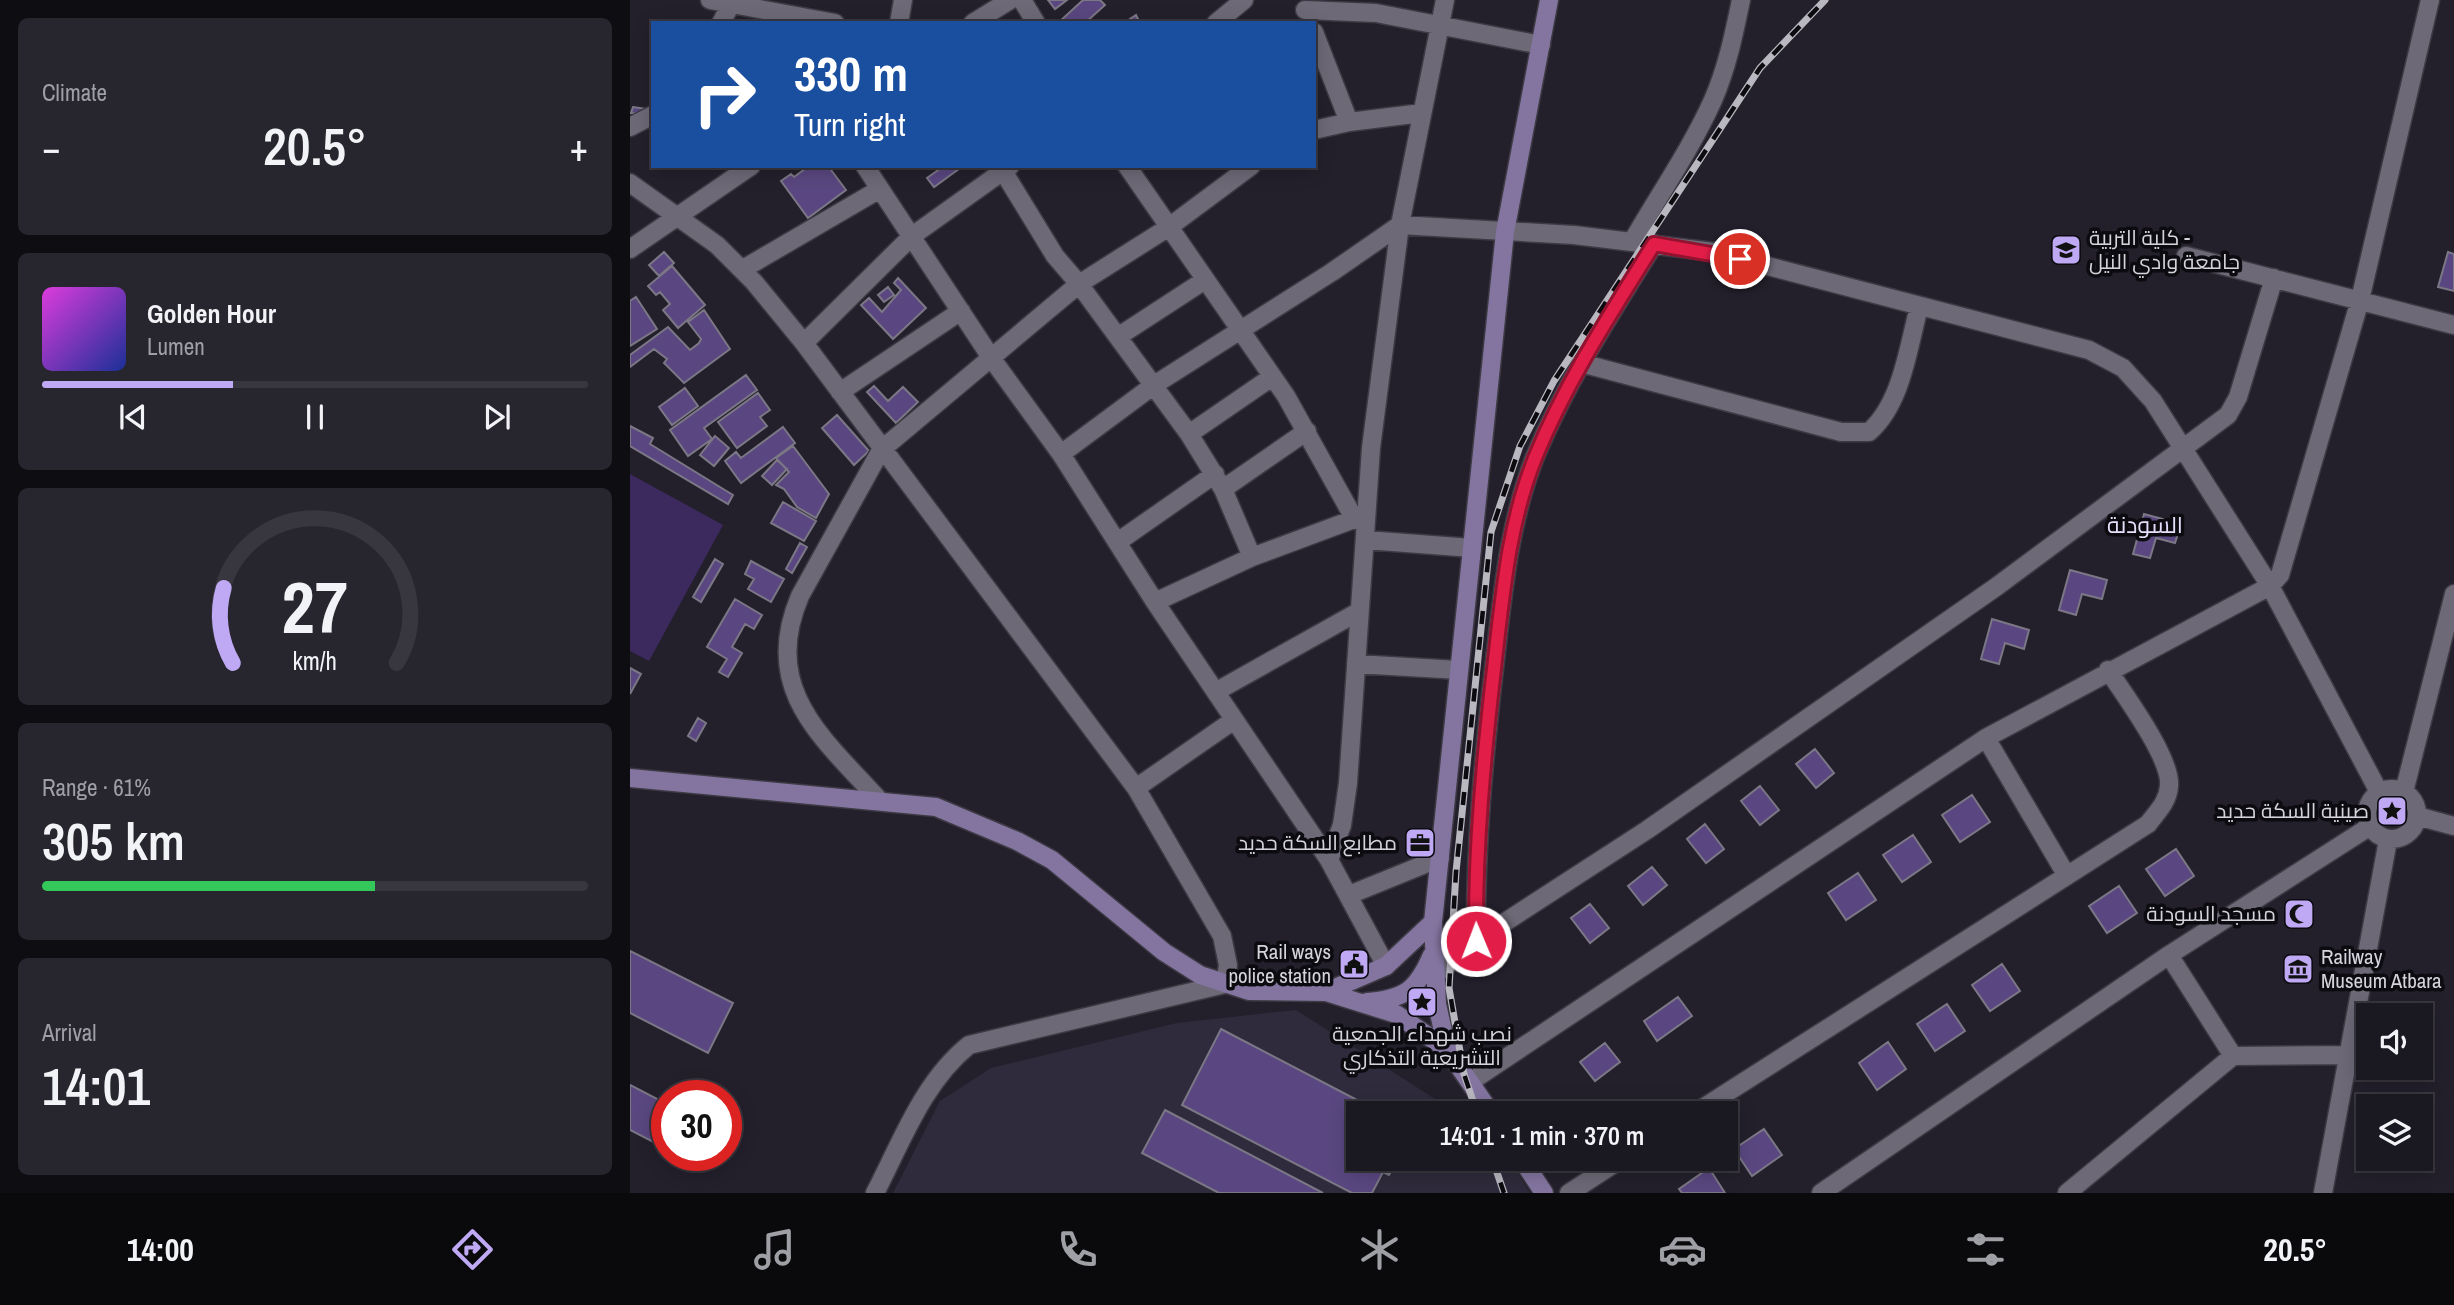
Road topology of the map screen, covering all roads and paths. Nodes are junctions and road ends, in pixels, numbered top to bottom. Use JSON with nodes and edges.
{"nodes":[{"id":1,"x":710,"y":0,"type":"edge"},
{"id":2,"x":903,"y":0,"type":"edge"},
{"id":3,"x":1010,"y":0,"type":"edge"},
{"id":4,"x":1022,"y":0,"type":"edge"},
{"id":5,"x":1244,"y":0,"type":"edge"},
{"id":6,"x":1446,"y":0,"type":"edge"},
{"id":7,"x":1549,"y":0,"type":"edge"},
{"id":8,"x":1741,"y":0,"type":"edge"},
{"id":9,"x":2430,"y":0,"type":"edge"},
{"id":10,"x":749,"y":9,"type":"edge"},
{"id":11,"x":1305,"y":11,"type":"edge"},
{"id":12,"x":1222,"y":12,"type":"edge"},
{"id":13,"x":725,"y":21,"type":"edge"},
{"id":14,"x":823,"y":21,"type":"edge"},
{"id":15,"x":899,"y":21,"type":"edge"},
{"id":16,"x":976,"y":21,"type":"edge"},
{"id":17,"x":1035,"y":21,"type":"edge"},
{"id":18,"x":1441,"y":24,"type":"junction"},
{"id":19,"x":1316,"y":37,"type":"edge"},
{"id":20,"x":1541,"y":45,"type":"junction"},
{"id":21,"x":1422,"y":113,"type":"junction"},
{"id":22,"x":651,"y":116,"type":"edge"},
{"id":23,"x":1349,"y":122,"type":"junction"},
{"id":24,"x":630,"y":127,"type":"edge"},
{"id":25,"x":1316,"y":130,"type":"edge"},
{"id":26,"x":748,"y":168,"type":"edge"},
{"id":27,"x":868,"y":168,"type":"edge"},
{"id":28,"x":1004,"y":168,"type":"edge"},
{"id":29,"x":1128,"y":168,"type":"edge"},
{"id":30,"x":1248,"y":168,"type":"edge"},
{"id":31,"x":630,"y":183,"type":"edge"},
{"id":32,"x":880,"y":189,"type":"junction"},
{"id":33,"x":680,"y":216,"type":"junction"},
{"id":34,"x":1400,"y":225,"type":"junction"},
{"id":35,"x":1169,"y":227,"type":"junction"},
{"id":36,"x":1505,"y":232,"type":"junction"},
{"id":37,"x":912,"y":236,"type":"junction"},
{"id":38,"x":1632,"y":242,"type":"junction"},
{"id":39,"x":1654,"y":244,"type":"junction"},
{"id":40,"x":630,"y":249,"type":"edge"},
{"id":41,"x":2186,"y":256,"type":"dead end"},
{"id":42,"x":743,"y":269,"type":"junction"},
{"id":43,"x":2274,"y":278,"type":"junction"},
{"id":44,"x":1205,"y":280,"type":"junction"},
{"id":45,"x":1080,"y":284,"type":"junction"},
{"id":46,"x":2360,"y":300,"type":"junction"},
{"id":47,"x":1919,"y":307,"type":"junction"},
{"id":48,"x":961,"y":311,"type":"junction"},
{"id":49,"x":2454,"y":325,"type":"edge"},
{"id":50,"x":1240,"y":330,"type":"junction"},
{"id":51,"x":1119,"y":336,"type":"junction"},
{"id":52,"x":804,"y":343,"type":"junction"},
{"id":53,"x":992,"y":359,"type":"junction"},
{"id":54,"x":1581,"y":363,"type":"junction"},
{"id":55,"x":1272,"y":377,"type":"junction"},
{"id":56,"x":1154,"y":385,"type":"junction"},
{"id":57,"x":840,"y":392,"type":"junction"},
{"id":58,"x":1307,"y":431,"type":"junction"},
{"id":59,"x":1189,"y":434,"type":"junction"},
{"id":60,"x":2181,"y":449,"type":"junction"},
{"id":61,"x":881,"y":450,"type":"junction"},
{"id":62,"x":1061,"y":454,"type":"junction"},
{"id":63,"x":1219,"y":482,"type":"junction"},
{"id":64,"x":1361,"y":517,"type":"junction"},
{"id":65,"x":1366,"y":540,"type":"junction"},
{"id":66,"x":1119,"y":541,"type":"junction"},
{"id":67,"x":1472,"y":548,"type":"junction"},
{"id":68,"x":1252,"y":557,"type":"junction"},
{"id":69,"x":2270,"y":586,"type":"junction"},
{"id":70,"x":2454,"y":594,"type":"edge"},
{"id":71,"x":1155,"y":602,"type":"junction"},
{"id":72,"x":1358,"y":612,"type":"junction"},
{"id":73,"x":1356,"y":664,"type":"junction"},
{"id":74,"x":1459,"y":670,"type":"junction"},
{"id":75,"x":2108,"y":670,"type":"junction"},
{"id":76,"x":1217,"y":691,"type":"junction"},
{"id":77,"x":1234,"y":720,"type":"junction"},
{"id":78,"x":1986,"y":738,"type":"junction"},
{"id":79,"x":630,"y":778,"type":"edge"},
{"id":80,"x":1136,"y":788,"type":"junction"},
{"id":81,"x":2379,"y":792,"type":"junction"},
{"id":82,"x":2404,"y":792,"type":"junction"},
{"id":83,"x":880,"y":801,"type":"junction"},
{"id":84,"x":2417,"y":816,"type":"junction"},
{"id":85,"x":2454,"y":826,"type":"edge"},
{"id":86,"x":2369,"y":827,"type":"junction"},
{"id":87,"x":2388,"y":840,"type":"junction"},
{"id":88,"x":1440,"y":858,"type":"junction"},
{"id":89,"x":1329,"y":860,"type":"junction"},
{"id":90,"x":2067,"y":876,"type":"junction"},
{"id":91,"x":1349,"y":895,"type":"junction"},
{"id":92,"x":1433,"y":922,"type":"junction"},
{"id":93,"x":1476,"y":941,"type":"junction"},
{"id":94,"x":1433,"y":953,"type":"junction"},
{"id":95,"x":2169,"y":955,"type":"junction"},
{"id":96,"x":1386,"y":966,"type":"junction"},
{"id":97,"x":1435,"y":975,"type":"junction"},
{"id":98,"x":1225,"y":985,"type":"junction"},
{"id":99,"x":1326,"y":992,"type":"junction"},
{"id":100,"x":1364,"y":1003,"type":"junction"},
{"id":101,"x":1447,"y":1049,"type":"junction"},
{"id":102,"x":2347,"y":1055,"type":"junction"},
{"id":103,"x":2234,"y":1056,"type":"junction"},
{"id":104,"x":1470,"y":1082,"type":"junction"},
{"id":105,"x":1483,"y":1101,"type":"edge"},
{"id":106,"x":1714,"y":1101,"type":"edge"},
{"id":107,"x":1530,"y":1171,"type":"edge"},
{"id":108,"x":1603,"y":1171,"type":"edge"},
{"id":109,"x":875,"y":1193,"type":"edge"},
{"id":110,"x":1545,"y":1193,"type":"edge"},
{"id":111,"x":1569,"y":1193,"type":"edge"},
{"id":112,"x":1821,"y":1193,"type":"edge"},
{"id":113,"x":2067,"y":1193,"type":"edge"},
{"id":114,"x":2323,"y":1193,"type":"edge"}],
"edges":[{"from":1,"to":10,"type":"street"},
{"from":2,"to":15,"type":"street"},
{"from":3,"to":16,"type":"street"},
{"from":4,"to":17,"type":"street"},
{"from":5,"to":12,"type":"street"},
{"from":6,"to":18,"type":"street"},
{"from":7,"to":20,"type":"street"},
{"from":8,"to":38,"type":"street"},
{"from":9,"to":46,"type":"street"},
{"from":10,"to":13,"type":"street"},
{"from":10,"to":14,"type":"street"},
{"from":11,"to":18,"type":"street"},
{"from":18,"to":20,"type":"street"},
{"from":18,"to":21,"type":"street"},
{"from":19,"to":23,"type":"street"},
{"from":20,"to":36,"type":"street"},
{"from":21,"to":23,"type":"street"},
{"from":21,"to":34,"type":"street"},
{"from":22,"to":24,"type":"street"},
{"from":23,"to":25,"type":"street"},
{"from":26,"to":33,"type":"street"},
{"from":27,"to":32,"type":"street"},
{"from":28,"to":37,"type":"street"},
{"from":28,"to":45,"type":"street"},
{"from":29,"to":35,"type":"street"},
{"from":30,"to":35,"type":"street"},
{"from":31,"to":33,"type":"street"},
{"from":32,"to":37,"type":"street"},
{"from":32,"to":42,"type":"street"},
{"from":33,"to":40,"type":"street"},
{"from":33,"to":42,"type":"street"},
{"from":34,"to":36,"type":"street"},
{"from":34,"to":50,"type":"street"},
{"from":34,"to":64,"type":"street"},
{"from":35,"to":44,"type":"street"},
{"from":35,"to":45,"type":"street"},
{"from":36,"to":38,"type":"street"},
{"from":36,"to":67,"type":"street"},
{"from":37,"to":48,"type":"street"},
{"from":37,"to":52,"type":"street"},
{"from":38,"to":39,"type":"street"},
{"from":39,"to":47,"type":"street"},
{"from":39,"to":54,"type":"street"},
{"from":41,"to":43,"type":"street"},
{"from":42,"to":52,"type":"street"},
{"from":43,"to":46,"type":"street"},
{"from":43,"to":60,"type":"street"},
{"from":44,"to":50,"type":"street"},
{"from":44,"to":51,"type":"street"},
{"from":45,"to":51,"type":"street"},
{"from":45,"to":53,"type":"street"},
{"from":46,"to":49,"type":"street"},
{"from":46,"to":69,"type":"street"},
{"from":47,"to":54,"type":"street"},
{"from":47,"to":60,"type":"street"},
{"from":48,"to":53,"type":"street"},
{"from":48,"to":57,"type":"street"},
{"from":50,"to":55,"type":"street"},
{"from":50,"to":56,"type":"street"},
{"from":51,"to":56,"type":"street"},
{"from":52,"to":57,"type":"street"},
{"from":53,"to":61,"type":"street"},
{"from":53,"to":62,"type":"street"},
{"from":54,"to":93,"type":"street"},
{"from":55,"to":58,"type":"street"},
{"from":55,"to":59,"type":"street"},
{"from":56,"to":59,"type":"street"},
{"from":56,"to":62,"type":"street"},
{"from":57,"to":61,"type":"street"},
{"from":58,"to":63,"type":"street"},
{"from":58,"to":64,"type":"street"},
{"from":59,"to":63,"type":"street"},
{"from":60,"to":69,"type":"street"},
{"from":60,"to":93,"type":"street"},
{"from":61,"to":80,"type":"street"},
{"from":61,"to":83,"type":"street"},
{"from":62,"to":66,"type":"street"},
{"from":63,"to":66,"type":"street"},
{"from":63,"to":68,"type":"street"},
{"from":64,"to":65,"type":"street"},
{"from":64,"to":68,"type":"street"},
{"from":65,"to":67,"type":"street"},
{"from":65,"to":72,"type":"street"},
{"from":66,"to":71,"type":"street"},
{"from":67,"to":74,"type":"street"},
{"from":68,"to":71,"type":"street"},
{"from":69,"to":75,"type":"street"},
{"from":69,"to":81,"type":"street"},
{"from":70,"to":82,"type":"street"},
{"from":71,"to":76,"type":"street"},
{"from":72,"to":73,"type":"street"},
{"from":72,"to":76,"type":"street"},
{"from":73,"to":74,"type":"street"},
{"from":73,"to":89,"type":"street"},
{"from":74,"to":88,"type":"street"},
{"from":75,"to":78,"type":"street"},
{"from":75,"to":90,"type":"street"},
{"from":76,"to":77,"type":"street"},
{"from":77,"to":80,"type":"street"},
{"from":77,"to":89,"type":"street"},
{"from":78,"to":90,"type":"street"},
{"from":78,"to":104,"type":"street"},
{"from":79,"to":83,"type":"street"},
{"from":80,"to":98,"type":"street"},
{"from":81,"to":82,"type":"street"},
{"from":81,"to":86,"type":"street"},
{"from":82,"to":84,"type":"street"},
{"from":83,"to":98,"type":"street"},
{"from":84,"to":85,"type":"street"},
{"from":84,"to":87,"type":"street"},
{"from":86,"to":87,"type":"street"},
{"from":86,"to":95,"type":"street"},
{"from":87,"to":102,"type":"street"},
{"from":88,"to":91,"type":"street"},
{"from":88,"to":92,"type":"street"},
{"from":89,"to":91,"type":"street"},
{"from":90,"to":106,"type":"street"},
{"from":91,"to":96,"type":"street"},
{"from":92,"to":94,"type":"street"},
{"from":92,"to":96,"type":"street"},
{"from":93,"to":97,"type":"street"},
{"from":94,"to":97,"type":"street"},
{"from":94,"to":100,"type":"street"},
{"from":95,"to":103,"type":"street"},
{"from":95,"to":112,"type":"street"},
{"from":96,"to":99,"type":"street"},
{"from":97,"to":101,"type":"street"},
{"from":98,"to":99,"type":"street"},
{"from":98,"to":109,"type":"street"},
{"from":99,"to":100,"type":"street"},
{"from":100,"to":101,"type":"street"},
{"from":101,"to":104,"type":"street"},
{"from":102,"to":103,"type":"street"},
{"from":102,"to":114,"type":"street"},
{"from":103,"to":113,"type":"street"},
{"from":104,"to":105,"type":"street"},
{"from":107,"to":110,"type":"street"},
{"from":108,"to":111,"type":"street"}]}
